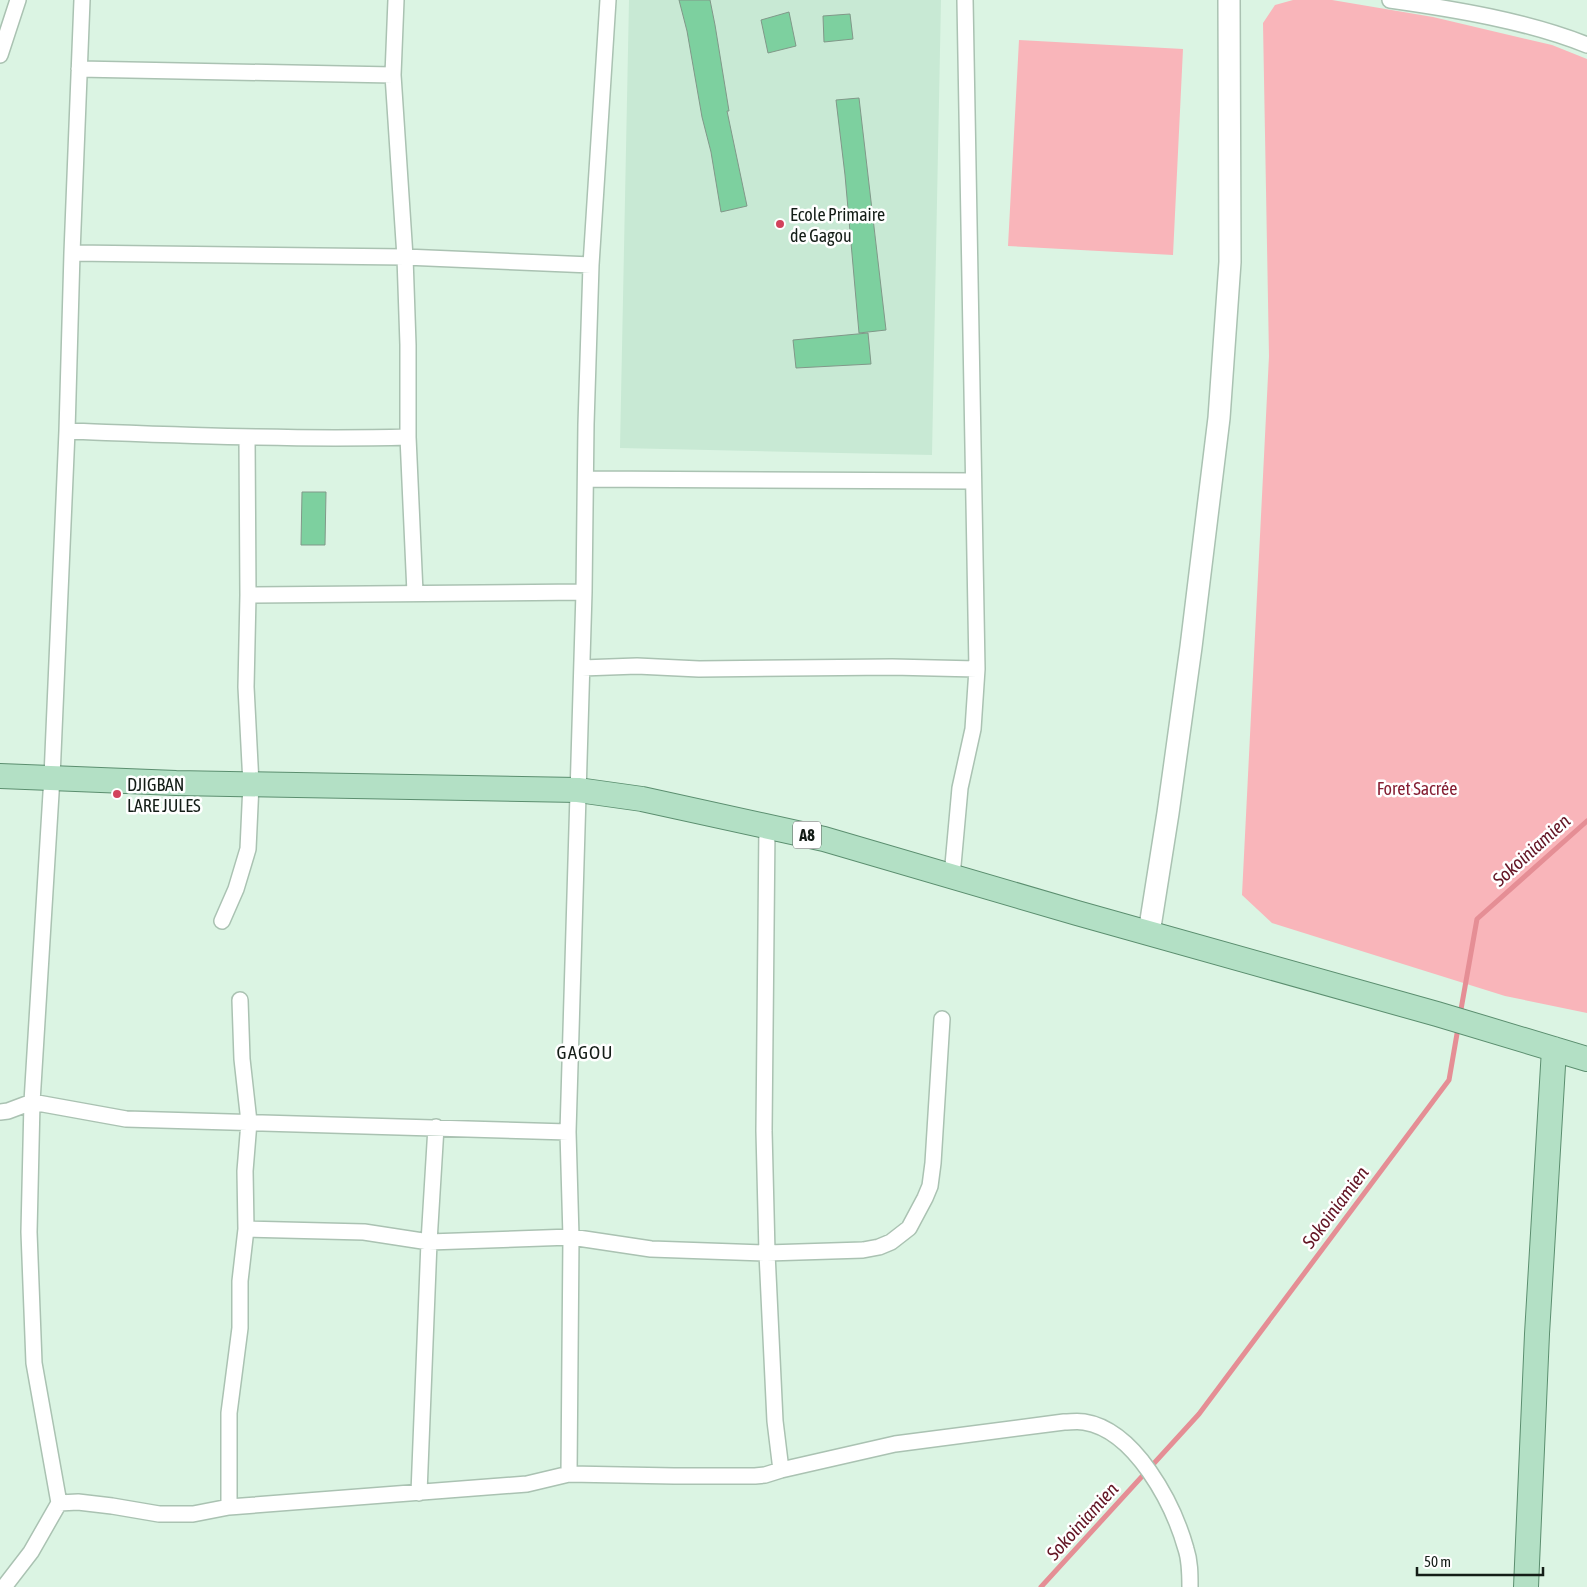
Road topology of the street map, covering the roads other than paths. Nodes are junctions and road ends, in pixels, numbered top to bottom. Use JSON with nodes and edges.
{"nodes":[{"id":1,"x":18,"y":0,"type":"edge"},
{"id":2,"x":82,"y":0,"type":"edge"},
{"id":3,"x":396,"y":0,"type":"edge"},
{"id":4,"x":608,"y":0,"type":"edge"},
{"id":5,"x":965,"y":0,"type":"edge"},
{"id":6,"x":1229,"y":0,"type":"edge"},
{"id":7,"x":1390,"y":0,"type":"edge"},
{"id":8,"x":1587,"y":45,"type":"edge"},
{"id":9,"x":0,"y":55,"type":"edge"},
{"id":10,"x":79,"y":69,"type":"junction"},
{"id":11,"x":393,"y":75,"type":"junction"},
{"id":12,"x":72,"y":253,"type":"junction"},
{"id":13,"x":405,"y":257,"type":"junction"},
{"id":14,"x":591,"y":265,"type":"junction"},
{"id":15,"x":67,"y":431,"type":"junction"},
{"id":16,"x":408,"y":436,"type":"junction"},
{"id":17,"x":247,"y":438,"type":"junction"},
{"id":18,"x":586,"y":479,"type":"junction"},
{"id":19,"x":973,"y":481,"type":"junction"},
{"id":20,"x":584,"y":592,"type":"junction"},
{"id":21,"x":415,"y":593,"type":"junction"},
{"id":22,"x":248,"y":595,"type":"junction"},
{"id":23,"x":582,"y":668,"type":"junction"},
{"id":24,"x":977,"y":669,"type":"junction"},
{"id":25,"x":0,"y":776,"type":"edge"},
{"id":26,"x":52,"y":777,"type":"junction"},
{"id":27,"x":252,"y":784,"type":"junction"},
{"id":28,"x":578,"y":790,"type":"junction"},
{"id":29,"x":767,"y":826,"type":"junction"},
{"id":30,"x":952,"y":876,"type":"junction"},
{"id":31,"x":222,"y":921,"type":"dead end"},
{"id":32,"x":1149,"y":933,"type":"junction"},
{"id":33,"x":240,"y":1000,"type":"dead end"},
{"id":34,"x":942,"y":1019,"type":"dead end"},
{"id":35,"x":1554,"y":1049,"type":"junction"},
{"id":36,"x":1587,"y":1059,"type":"edge"},
{"id":37,"x":32,"y":1102,"type":"junction"},
{"id":38,"x":0,"y":1112,"type":"edge"},
{"id":39,"x":249,"y":1122,"type":"junction"},
{"id":40,"x":436,"y":1127,"type":"junction"},
{"id":41,"x":568,"y":1132,"type":"junction"},
{"id":42,"x":246,"y":1229,"type":"junction"},
{"id":43,"x":571,"y":1237,"type":"junction"},
{"id":44,"x":428,"y":1242,"type":"junction"},
{"id":45,"x":767,"y":1253,"type":"junction"},
{"id":46,"x":781,"y":1470,"type":"junction"},
{"id":47,"x":569,"y":1474,"type":"junction"},
{"id":48,"x":419,"y":1493,"type":"junction"},
{"id":49,"x":59,"y":1503,"type":"junction"},
{"id":50,"x":229,"y":1507,"type":"junction"},
{"id":51,"x":4,"y":1587,"type":"edge"},
{"id":52,"x":1190,"y":1587,"type":"edge"},
{"id":53,"x":1526,"y":1587,"type":"edge"}],
"edges":[{"from":1,"to":9,"type":"street"},
{"from":2,"to":10,"type":"street"},
{"from":3,"to":11,"type":"street"},
{"from":4,"to":14,"type":"street"},
{"from":5,"to":19,"type":"street"},
{"from":6,"to":32,"type":"street"},
{"from":7,"to":8,"type":"street"},
{"from":10,"to":11,"type":"street"},
{"from":10,"to":12,"type":"street"},
{"from":11,"to":13,"type":"street"},
{"from":12,"to":13,"type":"street"},
{"from":12,"to":15,"type":"street"},
{"from":13,"to":14,"type":"street"},
{"from":13,"to":16,"type":"street"},
{"from":14,"to":18,"type":"street"},
{"from":15,"to":17,"type":"street"},
{"from":15,"to":26,"type":"street"},
{"from":16,"to":17,"type":"street"},
{"from":16,"to":21,"type":"street"},
{"from":17,"to":22,"type":"street"},
{"from":18,"to":19,"type":"street"},
{"from":18,"to":20,"type":"street"},
{"from":19,"to":24,"type":"street"},
{"from":20,"to":21,"type":"street"},
{"from":20,"to":23,"type":"street"},
{"from":21,"to":22,"type":"street"},
{"from":22,"to":27,"type":"street"},
{"from":23,"to":24,"type":"street"},
{"from":23,"to":28,"type":"street"},
{"from":24,"to":30,"type":"street"},
{"from":25,"to":26,"type":"main road","number":"A8"},
{"from":26,"to":27,"type":"main road","number":"A8"},
{"from":26,"to":37,"type":"street"},
{"from":27,"to":28,"type":"main road","number":"A8"},
{"from":27,"to":31,"type":"street"},
{"from":28,"to":29,"type":"main road","number":"A8"},
{"from":28,"to":41,"type":"street"},
{"from":29,"to":30,"type":"main road","number":"A8"},
{"from":29,"to":45,"type":"street"},
{"from":30,"to":32,"type":"main road","number":"A8"},
{"from":32,"to":35,"type":"main road","number":"A8"},
{"from":33,"to":39,"type":"street"},
{"from":34,"to":45,"type":"street"},
{"from":35,"to":36,"type":"main road","number":"A8"},
{"from":35,"to":53,"type":"main road"},
{"from":37,"to":38,"type":"street"},
{"from":37,"to":39,"type":"street"},
{"from":37,"to":49,"type":"street"},
{"from":39,"to":40,"type":"street"},
{"from":39,"to":42,"type":"street"},
{"from":40,"to":41,"type":"street"},
{"from":40,"to":44,"type":"street"},
{"from":41,"to":43,"type":"street"},
{"from":42,"to":44,"type":"street"},
{"from":42,"to":50,"type":"street"},
{"from":43,"to":44,"type":"street"},
{"from":43,"to":45,"type":"street"},
{"from":43,"to":47,"type":"street"},
{"from":44,"to":48,"type":"street"},
{"from":45,"to":46,"type":"street"},
{"from":46,"to":47,"type":"street"},
{"from":46,"to":52,"type":"street"},
{"from":47,"to":48,"type":"street"},
{"from":48,"to":50,"type":"street"},
{"from":49,"to":50,"type":"street"},
{"from":49,"to":51,"type":"street"}]}
